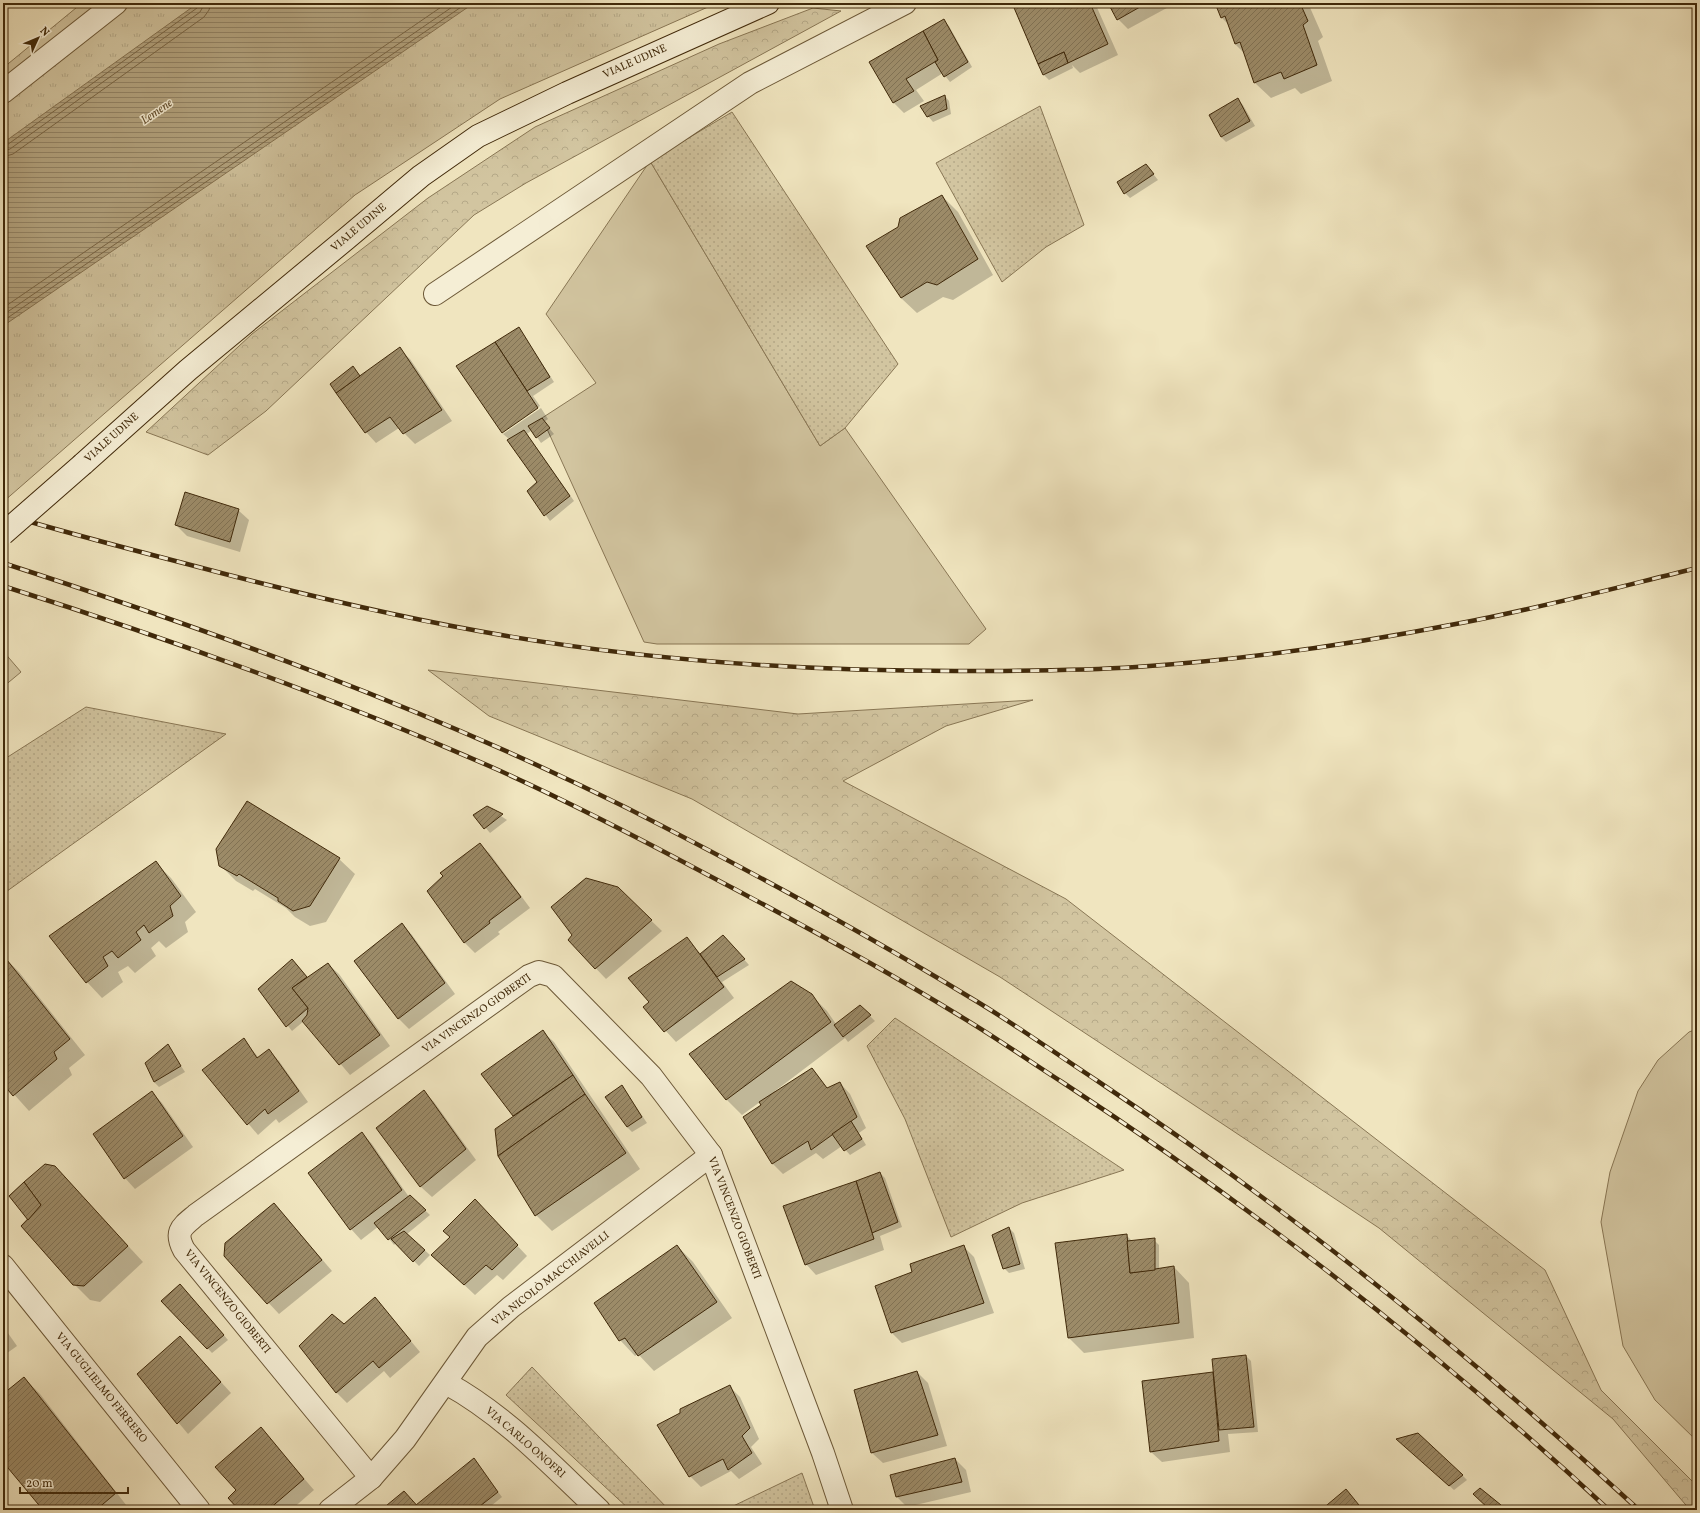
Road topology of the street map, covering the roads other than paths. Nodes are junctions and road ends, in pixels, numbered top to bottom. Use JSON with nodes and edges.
{"nodes":[{"id":1,"x":116,"y":3,"type":"edge"},
{"id":2,"x":768,"y":3,"type":"edge"},
{"id":3,"x":905,"y":3,"type":"edge"},
{"id":4,"x":3,"y":92,"type":"edge"},
{"id":5,"x":435,"y":294,"type":"dead end"},
{"id":6,"x":3,"y":534,"type":"edge"},
{"id":7,"x":711,"y":1155,"type":"junction"},
{"id":8,"x":3,"y":1266,"type":"edge"},
{"id":9,"x":446,"y":1384,"type":"junction"},
{"id":10,"x":371,"y":1478,"type":"junction"},
{"id":11,"x":199,"y":1510,"type":"edge"},
{"id":12,"x":330,"y":1510,"type":"edge"},
{"id":13,"x":599,"y":1510,"type":"edge"},
{"id":14,"x":842,"y":1510,"type":"edge"}],
"edges":[{"from":1,"to":4,"type":"street"},
{"from":2,"to":6,"type":"street","name":"VIALE UDINE","bridge":true},
{"from":3,"to":5,"type":"street"},
{"from":7,"to":9,"type":"street","name":"VIA NICOLÒ MACCHIAVELLI"},
{"from":7,"to":10,"type":"street","name":"VIA VINCENZO GIOBERTI"},
{"from":7,"to":14,"type":"street","name":"VIA VINCENZO GIOBERTI"},
{"from":8,"to":11,"type":"street","name":"VIA GUGLIELMO FERRERO"},
{"from":9,"to":10,"type":"street","name":"VIA NICOLÒ MACCHIAVELLI"},
{"from":9,"to":13,"type":"street","name":"VIA CARLO ONOFRI"},
{"from":10,"to":12,"type":"street","name":"VIA NICOLÒ MACCHIAVELLI"}]}
